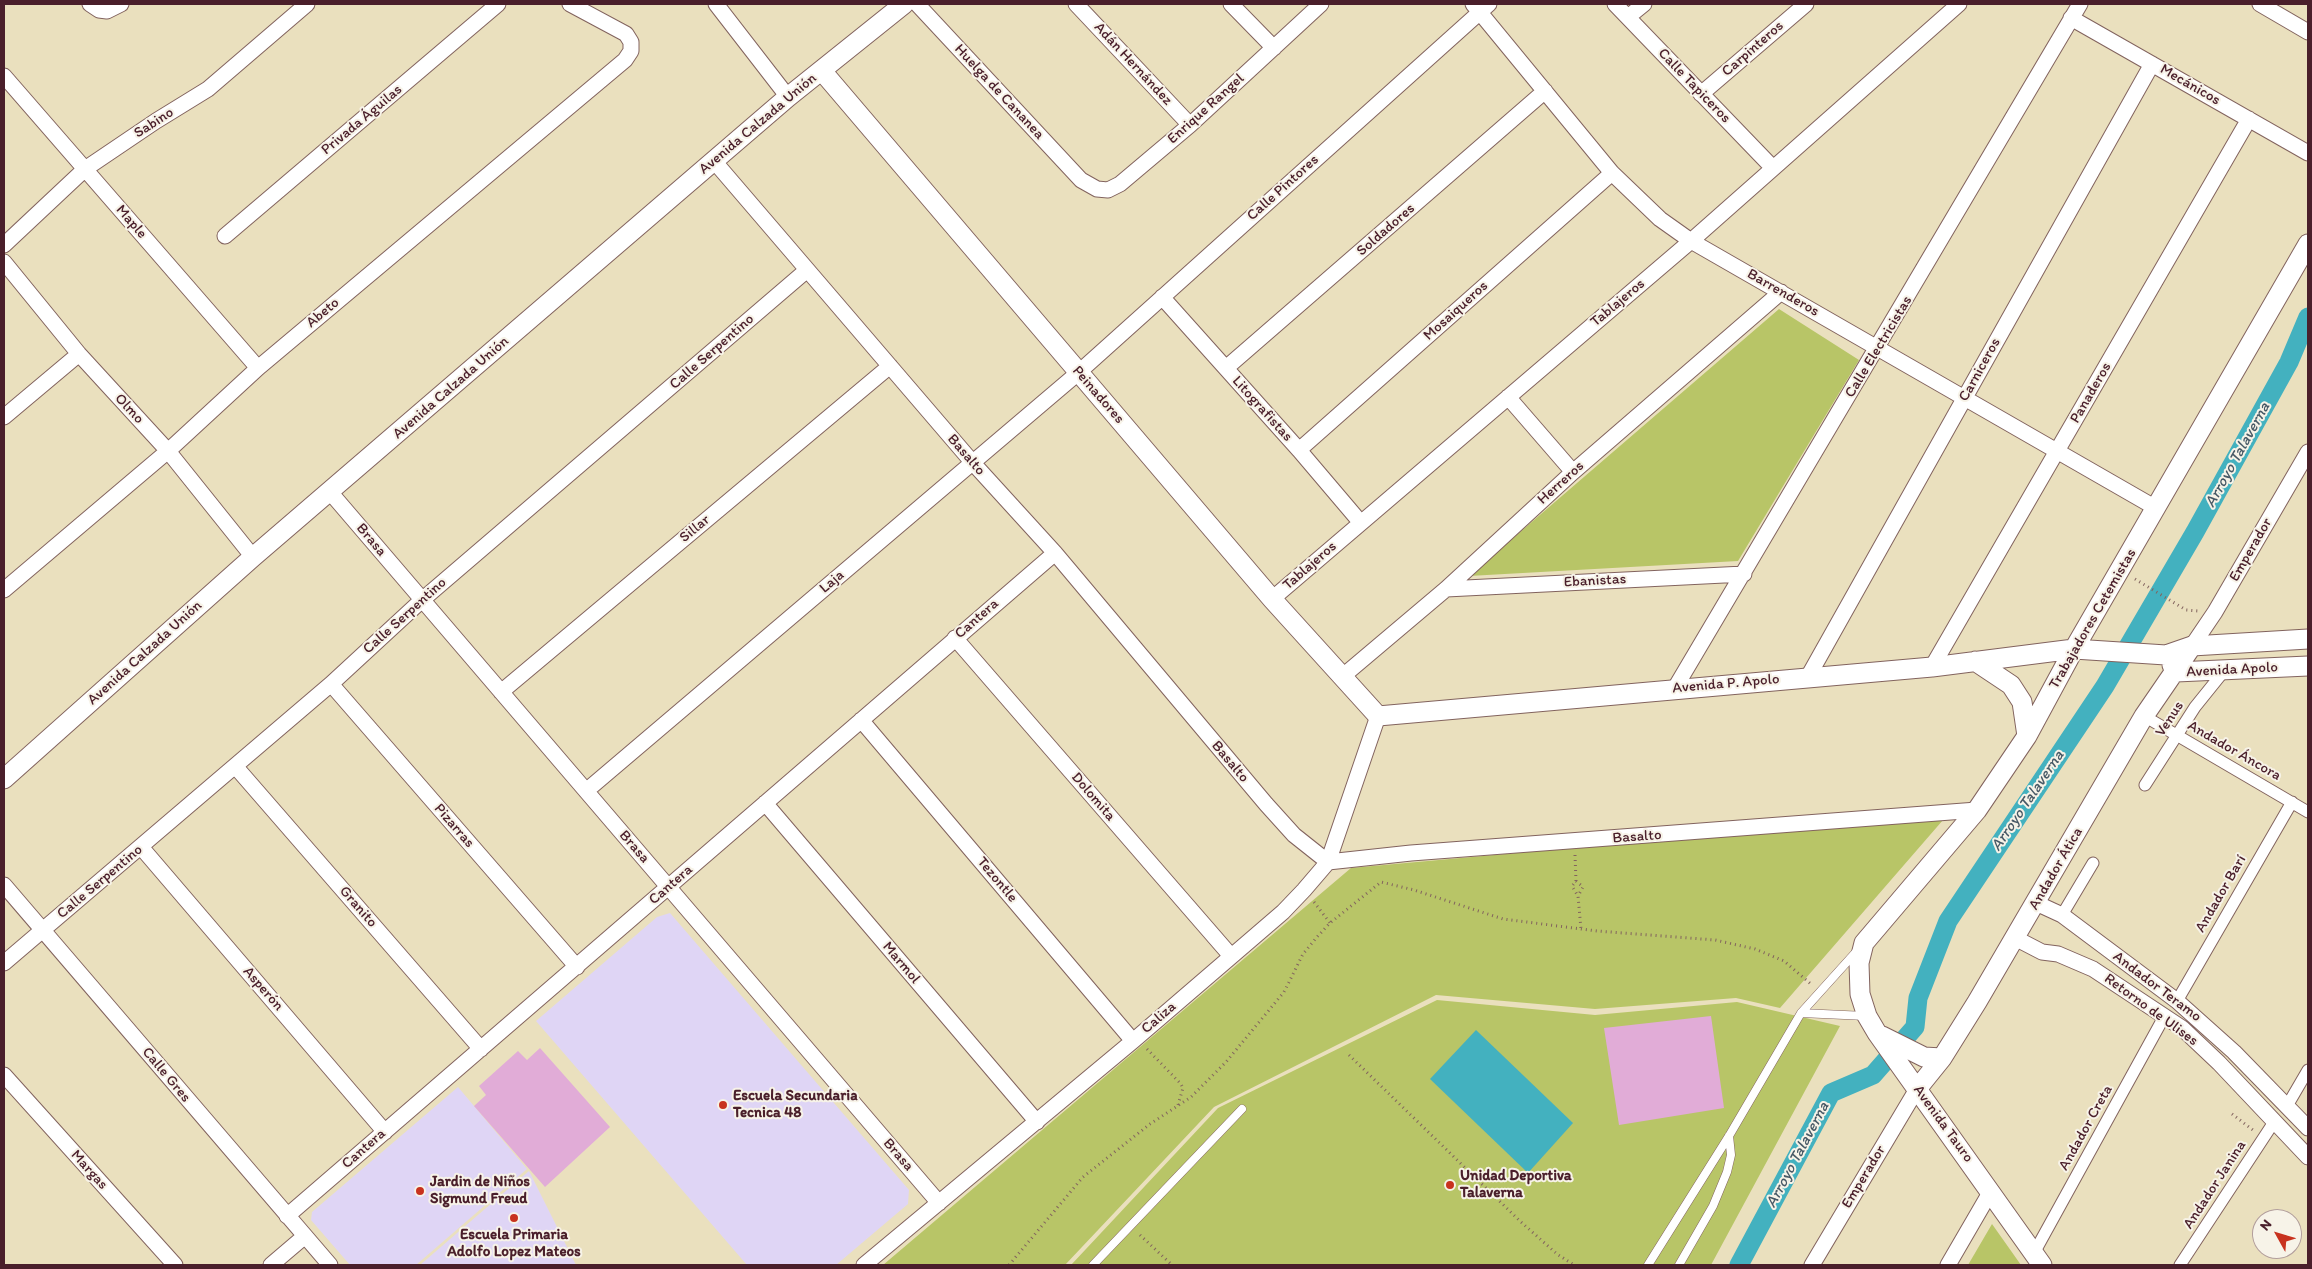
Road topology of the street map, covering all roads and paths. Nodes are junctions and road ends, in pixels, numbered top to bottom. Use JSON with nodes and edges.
{"nodes":[{"id":1,"x":91,"y":4,"type":"edge"},
{"id":2,"x":121,"y":4,"type":"edge"},
{"id":3,"x":307,"y":4,"type":"edge"},
{"id":4,"x":498,"y":4,"type":"edge"},
{"id":5,"x":570,"y":4,"type":"edge"},
{"id":6,"x":716,"y":4,"type":"edge"},
{"id":7,"x":904,"y":4,"type":"edge"},
{"id":8,"x":917,"y":4,"type":"edge"},
{"id":9,"x":1076,"y":4,"type":"edge"},
{"id":10,"x":1231,"y":4,"type":"edge"},
{"id":11,"x":1321,"y":4,"type":"edge"},
{"id":12,"x":1615,"y":4,"type":"edge"},
{"id":13,"x":1644,"y":4,"type":"edge"},
{"id":14,"x":1806,"y":4,"type":"edge"},
{"id":15,"x":1959,"y":4,"type":"edge"},
{"id":16,"x":2080,"y":4,"type":"edge"},
{"id":17,"x":2260,"y":4,"type":"edge"},
{"id":18,"x":1480,"y":6,"type":"edge"},
{"id":19,"x":1628,"y":17,"type":"junction"},
{"id":20,"x":2071,"y":18,"type":"junction"},
{"id":21,"x":2307,"y":27,"type":"edge"},
{"id":22,"x":1274,"y":48,"type":"junction"},
{"id":23,"x":2152,"y":64,"type":"junction"},
{"id":24,"x":822,"y":71,"type":"junction"},
{"id":25,"x":4,"y":76,"type":"edge"},
{"id":26,"x":1545,"y":91,"type":"junction"},
{"id":27,"x":1701,"y":94,"type":"junction"},
{"id":28,"x":788,"y":97,"type":"junction"},
{"id":29,"x":2249,"y":119,"type":"junction"},
{"id":30,"x":1190,"y":125,"type":"junction"},
{"id":31,"x":2308,"y":153,"type":"edge"},
{"id":32,"x":714,"y":161,"type":"junction"},
{"id":33,"x":1773,"y":168,"type":"junction"},
{"id":34,"x":85,"y":169,"type":"junction"},
{"id":35,"x":1612,"y":173,"type":"junction"},
{"id":36,"x":1081,"y":180,"type":"joint"},
{"id":37,"x":225,"y":236,"type":"dead end"},
{"id":38,"x":1691,"y":242,"type":"junction"},
{"id":39,"x":2308,"y":244,"type":"edge"},
{"id":40,"x":4,"y":245,"type":"edge"},
{"id":41,"x":4,"y":262,"type":"edge"},
{"id":42,"x":807,"y":270,"type":"junction"},
{"id":43,"x":1781,"y":292,"type":"junction"},
{"id":44,"x":1162,"y":297,"type":"junction"},
{"id":45,"x":1878,"y":348,"type":"junction"},
{"id":46,"x":79,"y":354,"type":"junction"},
{"id":47,"x":890,"y":366,"type":"junction"},
{"id":48,"x":258,"y":368,"type":"junction"},
{"id":49,"x":1226,"y":368,"type":"junction"},
{"id":50,"x":1078,"y":373,"type":"junction"},
{"id":51,"x":1508,"y":397,"type":"junction"},
{"id":52,"x":1964,"y":398,"type":"junction"},
{"id":53,"x":4,"y":417,"type":"edge"},
{"id":54,"x":1300,"y":450,"type":"junction"},
{"id":55,"x":168,"y":451,"type":"junction"},
{"id":56,"x":2058,"y":451,"type":"junction"},
{"id":57,"x":2308,"y":452,"type":"edge"},
{"id":58,"x":972,"y":463,"type":"junction"},
{"id":59,"x":1572,"y":472,"type":"junction"},
{"id":60,"x":330,"y":492,"type":"junction"},
{"id":61,"x":2156,"y":508,"type":"junction"},
{"id":62,"x":1361,"y":522,"type":"junction"},
{"id":63,"x":1055,"y":552,"type":"junction"},
{"id":64,"x":253,"y":557,"type":"junction"},
{"id":65,"x":1744,"y":574,"type":"junction"},
{"id":66,"x":2136,"y":580,"type":"dead end"},
{"id":67,"x":1446,"y":589,"type":"junction"},
{"id":68,"x":4,"y":590,"type":"edge"},
{"id":69,"x":1272,"y":598,"type":"junction"},
{"id":70,"x":422,"y":600,"type":"junction"},
{"id":71,"x":2186,"y":610,"type":"dead end"},
{"id":72,"x":955,"y":638,"type":"junction"},
{"id":73,"x":2308,"y":639,"type":"edge"},
{"id":74,"x":2192,"y":646,"type":"junction"},
{"id":75,"x":2074,"y":649,"type":"junction"},
{"id":76,"x":2160,"y":655,"type":"junction"},
{"id":77,"x":1975,"y":661,"type":"junction"},
{"id":78,"x":2308,"y":666,"type":"edge"},
{"id":79,"x":1932,"y":667,"type":"junction"},
{"id":80,"x":2224,"y":671,"type":"junction"},
{"id":81,"x":2176,"y":672,"type":"junction"},
{"id":82,"x":1343,"y":676,"type":"junction"},
{"id":83,"x":1808,"y":677,"type":"junction"},
{"id":84,"x":331,"y":684,"type":"junction"},
{"id":85,"x":1675,"y":688,"type":"junction"},
{"id":86,"x":501,"y":692,"type":"junction"},
{"id":87,"x":1378,"y":716,"type":"junction"},
{"id":88,"x":2144,"y":716,"type":"junction"},
{"id":89,"x":861,"y":720,"type":"junction"},
{"id":90,"x":2177,"y":735,"type":"junction"},
{"id":91,"x":2027,"y":736,"type":"junction"},
{"id":92,"x":235,"y":766,"type":"junction"},
{"id":93,"x":4,"y":779,"type":"edge"},
{"id":94,"x":2146,"y":785,"type":"dead end"},
{"id":95,"x":586,"y":791,"type":"junction"},
{"id":96,"x":2292,"y":802,"type":"junction"},
{"id":97,"x":765,"y":803,"type":"junction"},
{"id":98,"x":1977,"y":810,"type":"junction"},
{"id":99,"x":2308,"y":812,"type":"edge"},
{"id":100,"x":1575,"y":841,"type":"junction"},
{"id":101,"x":141,"y":847,"type":"junction"},
{"id":102,"x":1328,"y":862,"type":"junction"},
{"id":103,"x":2093,"y":863,"type":"dead end"},
{"id":104,"x":1576,"y":881,"type":"junction"},
{"id":105,"x":4,"y":885,"type":"edge"},
{"id":106,"x":669,"y":888,"type":"junction"},
{"id":107,"x":1304,"y":890,"type":"junction"},
{"id":108,"x":1578,"y":896,"type":"junction"},
{"id":109,"x":2036,"y":904,"type":"junction"},
{"id":110,"x":2062,"y":915,"type":"junction"},
{"id":111,"x":1330,"y":923,"type":"junction"},
{"id":112,"x":1581,"y":928,"type":"junction"},
{"id":113,"x":42,"y":930,"type":"junction"},
{"id":114,"x":2015,"y":938,"type":"junction"},
{"id":115,"x":1864,"y":943,"type":"junction"},
{"id":116,"x":1231,"y":956,"type":"junction"},
{"id":117,"x":4,"y":962,"type":"edge"},
{"id":118,"x":577,"y":967,"type":"junction"},
{"id":119,"x":1858,"y":976,"type":"joint"},
{"id":120,"x":1820,"y":991,"type":"junction"},
{"id":121,"x":2177,"y":1001,"type":"junction"},
{"id":122,"x":1801,"y":1013,"type":"junction"},
{"id":123,"x":2164,"y":1017,"type":"junction"},
{"id":124,"x":1871,"y":1023,"type":"junction"},
{"id":125,"x":1133,"y":1041,"type":"junction"},
{"id":126,"x":481,"y":1049,"type":"junction"},
{"id":127,"x":1349,"y":1055,"type":"dead end"},
{"id":128,"x":1933,"y":1057,"type":"junction"},
{"id":129,"x":2308,"y":1070,"type":"edge"},
{"id":130,"x":4,"y":1075,"type":"edge"},
{"id":131,"x":1913,"y":1082,"type":"junction"},
{"id":132,"x":1178,"y":1106,"type":"junction"},
{"id":133,"x":2287,"y":1106,"type":"junction"},
{"id":134,"x":1242,"y":1109,"type":"dead end"},
{"id":135,"x":2232,"y":1114,"type":"dead end"},
{"id":136,"x":1037,"y":1122,"type":"junction"},
{"id":137,"x":2274,"y":1122,"type":"junction"},
{"id":138,"x":2308,"y":1128,"type":"edge"},
{"id":139,"x":385,"y":1132,"type":"junction"},
{"id":140,"x":1729,"y":1136,"type":"junction"},
{"id":141,"x":2264,"y":1138,"type":"junction"},
{"id":142,"x":2308,"y":1157,"type":"edge"},
{"id":143,"x":1991,"y":1192,"type":"junction"},
{"id":144,"x":939,"y":1203,"type":"junction"},
{"id":145,"x":287,"y":1216,"type":"junction"},
{"id":146,"x":1130,"y":1225,"type":"junction"},
{"id":147,"x":305,"y":1236,"type":"junction"},
{"id":148,"x":2038,"y":1259,"type":"edge"},
{"id":149,"x":175,"y":1265,"type":"edge"},
{"id":150,"x":271,"y":1265,"type":"edge"},
{"id":151,"x":330,"y":1265,"type":"edge"},
{"id":152,"x":864,"y":1265,"type":"edge"},
{"id":153,"x":1009,"y":1265,"type":"edge"},
{"id":154,"x":1093,"y":1265,"type":"edge"},
{"id":155,"x":1172,"y":1265,"type":"edge"},
{"id":156,"x":1574,"y":1265,"type":"edge"},
{"id":157,"x":1648,"y":1265,"type":"edge"},
{"id":158,"x":1679,"y":1265,"type":"edge"},
{"id":159,"x":1812,"y":1265,"type":"edge"},
{"id":160,"x":1948,"y":1265,"type":"edge"},
{"id":161,"x":2180,"y":1265,"type":"edge"}],
"edges":[{"from":1,"to":2,"type":"street"},
{"from":3,"to":34,"type":"street","name":"Sabino"},
{"from":4,"to":37,"type":"street","name":"Privada Águilas"},
{"from":5,"to":48,"type":"street","name":"Abeto"},
{"from":6,"to":28,"type":"street"},
{"from":7,"to":24,"type":"street","name":"Avenida Calzada Unión"},
{"from":8,"to":36,"type":"street","name":"Huelga de Cananea"},
{"from":9,"to":30,"type":"street","name":"Adán Hernández"},
{"from":10,"to":22,"type":"street"},
{"from":11,"to":22,"type":"street","name":"Enrique Rangel"},
{"from":12,"to":19,"type":"street","name":"Calle Tapiceros"},
{"from":13,"to":19,"type":"street"},
{"from":14,"to":27,"type":"street","name":"Carpinteros"},
{"from":15,"to":33,"type":"street","name":"Tablajeros"},
{"from":16,"to":20,"type":"street","name":"Calle Electricistas"},
{"from":17,"to":21,"type":"street"},
{"from":18,"to":26,"type":"street","name":"Barrenderos"},
{"from":18,"to":44,"type":"street","name":"Calle Pintores"},
{"from":19,"to":27,"type":"street","name":"Calle Tapiceros"},
{"from":20,"to":23,"type":"street","name":"Mecánicos"},
{"from":20,"to":45,"type":"street","name":"Calle Electricistas"},
{"from":22,"to":30,"type":"street","name":"Enrique Rangel"},
{"from":23,"to":29,"type":"street","name":"Mecánicos"},
{"from":23,"to":52,"type":"street","name":"Carniceros"},
{"from":24,"to":28,"type":"street","name":"Avenida Calzada Unión"},
{"from":24,"to":50,"type":"street","name":"Peinadores"},
{"from":25,"to":34,"type":"street","name":"Maple"},
{"from":26,"to":35,"type":"street","name":"Barrenderos"},
{"from":26,"to":49,"type":"street","name":"Soldadores"},
{"from":27,"to":33,"type":"street","name":"Calle Tapiceros"},
{"from":28,"to":32,"type":"street","name":"Avenida Calzada Unión"},
{"from":29,"to":31,"type":"street","name":"Mecánicos"},
{"from":29,"to":56,"type":"street","name":"Panaderos"},
{"from":30,"to":36,"type":"street","name":"Enrique Rangel"},
{"from":32,"to":42,"type":"street","name":"Basalto"},
{"from":32,"to":60,"type":"street","name":"Avenida Calzada Unión"},
{"from":33,"to":38,"type":"street","name":"Tablajeros"},
{"from":34,"to":40,"type":"street","name":"Sabino"},
{"from":34,"to":48,"type":"street","name":"Maple"},
{"from":35,"to":38,"type":"street","name":"Barrenderos"},
{"from":35,"to":54,"type":"street","name":"Mosaiqueros"},
{"from":38,"to":43,"type":"street","name":"Barrenderos"},
{"from":38,"to":51,"type":"street","name":"Tablajeros"},
{"from":39,"to":61,"type":"street","name":"Trabajadores Cetemistas"},
{"from":41,"to":46,"type":"street","name":"Olmo"},
{"from":42,"to":47,"type":"street","name":"Basalto"},
{"from":42,"to":70,"type":"street","name":"Calle Serpentino"},
{"from":43,"to":45,"type":"street","name":"Barrenderos"},
{"from":43,"to":59,"type":"street","name":"Herreros"},
{"from":44,"to":49,"type":"street","name":"Litografistas"},
{"from":44,"to":50,"type":"street","name":"Calle Pintores"},
{"from":45,"to":52,"type":"street","name":"Barrenderos"},
{"from":45,"to":65,"type":"street","name":"Calle Electricistas"},
{"from":46,"to":53,"type":"street"},
{"from":46,"to":55,"type":"street","name":"Olmo"},
{"from":47,"to":58,"type":"street","name":"Basalto"},
{"from":47,"to":86,"type":"street","name":"Sillar"},
{"from":48,"to":55,"type":"street","name":"Abeto"},
{"from":49,"to":54,"type":"street","name":"Litografistas"},
{"from":50,"to":58,"type":"street","name":"Laja"},
{"from":50,"to":69,"type":"street","name":"Peinadores"},
{"from":51,"to":59,"type":"street"},
{"from":51,"to":62,"type":"street","name":"Tablajeros"},
{"from":52,"to":56,"type":"street","name":"Barrenderos"},
{"from":52,"to":83,"type":"street","name":"Carniceros"},
{"from":54,"to":62,"type":"street","name":"Litografistas"},
{"from":55,"to":64,"type":"street","name":"Olmo"},
{"from":55,"to":68,"type":"street","name":"Abeto"},
{"from":56,"to":61,"type":"street","name":"Barrenderos"},
{"from":56,"to":79,"type":"street","name":"Panaderos"},
{"from":57,"to":74,"type":"street","name":"Emperador"},
{"from":58,"to":63,"type":"street","name":"Basalto"},
{"from":58,"to":95,"type":"street","name":"Laja"},
{"from":59,"to":67,"type":"street","name":"Herreros"},
{"from":60,"to":64,"type":"street","name":"Avenida Calzada Unión"},
{"from":60,"to":70,"type":"street","name":"Brasa"},
{"from":61,"to":75,"type":"street","name":"Trabajadores Cetemistas"},
{"from":62,"to":69,"type":"street","name":"Tablajeros"},
{"from":63,"to":72,"type":"street","name":"Cantera"},
{"from":63,"to":102,"type":"street","name":"Basalto"},
{"from":64,"to":93,"type":"street","name":"Avenida Calzada Unión"},
{"from":65,"to":67,"type":"street","name":"Ebanistas"},
{"from":65,"to":85,"type":"street","name":"Calle Electricistas"},
{"from":66,"to":71,"type":"path"},
{"from":67,"to":82,"type":"street","name":"Herreros"},
{"from":69,"to":82,"type":"street","name":"Peinadores"},
{"from":70,"to":84,"type":"street","name":"Calle Serpentino"},
{"from":70,"to":86,"type":"street","name":"Brasa"},
{"from":72,"to":89,"type":"street","name":"Cantera"},
{"from":72,"to":116,"type":"street","name":"Dolomita"},
{"from":73,"to":74,"type":"street","name":"Avenida Apolo"},
{"from":74,"to":76,"type":"street","name":"Avenida Apolo"},
{"from":74,"to":81,"type":"street","name":"Andador Ática"},
{"from":75,"to":76,"type":"street","name":"Avenida Apolo"},
{"from":75,"to":77,"type":"street","name":"Avenida P. Apolo"},
{"from":75,"to":91,"type":"street","name":"Trabajadores Cetemistas"},
{"from":76,"to":81,"type":"street","name":"Avenida Apolo"},
{"from":77,"to":79,"type":"street","name":"Avenida P. Apolo"},
{"from":77,"to":91,"type":"street"},
{"from":78,"to":80,"type":"street","name":"Avenida Apolo"},
{"from":79,"to":83,"type":"street","name":"Avenida P. Apolo"},
{"from":80,"to":81,"type":"street","name":"Avenida Apolo"},
{"from":80,"to":90,"type":"street","name":"Venus"},
{"from":81,"to":88,"type":"street","name":"Andador Ática"},
{"from":82,"to":87,"type":"street","name":"Peinadores"},
{"from":83,"to":85,"type":"street","name":"Avenida P. Apolo"},
{"from":84,"to":92,"type":"street","name":"Calle Serpentino"},
{"from":84,"to":118,"type":"street","name":"Pizarras"},
{"from":85,"to":87,"type":"street","name":"Avenida P. Apolo"},
{"from":86,"to":95,"type":"street","name":"Brasa"},
{"from":87,"to":102,"type":"street","name":"Caliza"},
{"from":88,"to":90,"type":"street","name":"Andador Áncora"},
{"from":88,"to":109,"type":"street","name":"Andador Ática"},
{"from":89,"to":97,"type":"street","name":"Cantera"},
{"from":89,"to":125,"type":"street","name":"Tezontle"},
{"from":90,"to":94,"type":"street","name":"Venus"},
{"from":90,"to":96,"type":"street","name":"Andador Áncora"},
{"from":91,"to":98,"type":"street","name":"Trabajadores Cetemistas"},
{"from":92,"to":101,"type":"street","name":"Calle Serpentino"},
{"from":92,"to":126,"type":"street","name":"Granito"},
{"from":95,"to":106,"type":"street","name":"Brasa"},
{"from":96,"to":99,"type":"street","name":"Andador Áncora"},
{"from":96,"to":121,"type":"street","name":"Andador Barí"},
{"from":97,"to":106,"type":"street","name":"Cantera"},
{"from":97,"to":136,"type":"street","name":"Marmol"},
{"from":98,"to":100,"type":"street","name":"Basalto"},
{"from":98,"to":115,"type":"street","name":"Trabajadores Cetemistas"},
{"from":100,"to":102,"type":"street","name":"Basalto"},
{"from":100,"to":104,"type":"path"},
{"from":101,"to":113,"type":"street","name":"Calle Serpentino"},
{"from":101,"to":139,"type":"street","name":"Asperón"},
{"from":102,"to":107,"type":"street","name":"Caliza"},
{"from":103,"to":110,"type":"street"},
{"from":104,"to":108,"type":"path"},
{"from":104,"to":108,"type":"path"},
{"from":105,"to":113,"type":"street","name":"Calle Gres"},
{"from":106,"to":118,"type":"street","name":"Cantera"},
{"from":106,"to":144,"type":"street","name":"Brasa"},
{"from":107,"to":111,"type":"path"},
{"from":107,"to":116,"type":"street","name":"Caliza"},
{"from":108,"to":112,"type":"path"},
{"from":109,"to":110,"type":"street","name":"Andador Teramo"},
{"from":109,"to":114,"type":"street","name":"Andador Ática"},
{"from":110,"to":121,"type":"street","name":"Andador Teramo"},
{"from":111,"to":112,"type":"path"},
{"from":111,"to":132,"type":"path"},
{"from":112,"to":120,"type":"path"},
{"from":113,"to":117,"type":"street","name":"Calle Serpentino"},
{"from":113,"to":145,"type":"street","name":"Calle Gres"},
{"from":114,"to":123,"type":"street","name":"Retorno de Ulises"},
{"from":114,"to":128,"type":"street","name":"Andador Ática"},
{"from":115,"to":119,"type":"street","name":"Trabajadores Cetemistas"},
{"from":115,"to":120,"type":"lane"},
{"from":116,"to":125,"type":"street","name":"Caliza"},
{"from":118,"to":126,"type":"street","name":"Cantera"},
{"from":119,"to":124,"type":"street","name":"Avenida Tauro"},
{"from":120,"to":122,"type":"lane"},
{"from":121,"to":133,"type":"street","name":"Andador Teramo"},
{"from":122,"to":124,"type":"lane"},
{"from":122,"to":140,"type":"lane"},
{"from":123,"to":137,"type":"street","name":"Retorno de Ulises"},
{"from":123,"to":148,"type":"street","name":"Andador Creta"},
{"from":124,"to":128,"type":"street"},
{"from":124,"to":131,"type":"street","name":"Avenida Tauro"},
{"from":125,"to":132,"type":"path"},
{"from":125,"to":136,"type":"street","name":"Caliza"},
{"from":126,"to":139,"type":"street","name":"Cantera"},
{"from":127,"to":156,"type":"path"},
{"from":128,"to":131,"type":"street","name":"Andador Ática"},
{"from":129,"to":133,"type":"street"},
{"from":130,"to":149,"type":"street","name":"Margas"},
{"from":131,"to":143,"type":"street","name":"Avenida Tauro"},
{"from":131,"to":159,"type":"street","name":"Emperador"},
{"from":132,"to":153,"type":"path"},
{"from":133,"to":138,"type":"street","name":"Andador Teramo"},
{"from":134,"to":146,"type":"lane"},
{"from":135,"to":141,"type":"path"},
{"from":136,"to":144,"type":"street","name":"Caliza"},
{"from":137,"to":141,"type":"street","name":"Andador Janina"},
{"from":137,"to":142,"type":"street","name":"Retorno de Ulises"},
{"from":139,"to":145,"type":"street","name":"Cantera"},
{"from":140,"to":157,"type":"lane"},
{"from":140,"to":158,"type":"lane"},
{"from":141,"to":161,"type":"street","name":"Andador Janina"},
{"from":143,"to":148,"type":"street","name":"Avenida Tauro"},
{"from":143,"to":160,"type":"street"},
{"from":144,"to":152,"type":"street","name":"Caliza"},
{"from":145,"to":147,"type":"street","name":"Calle Gres"},
{"from":146,"to":154,"type":"lane"},
{"from":146,"to":155,"type":"path"},
{"from":147,"to":150,"type":"street"},
{"from":147,"to":151,"type":"street","name":"Calle Gres"}]}
